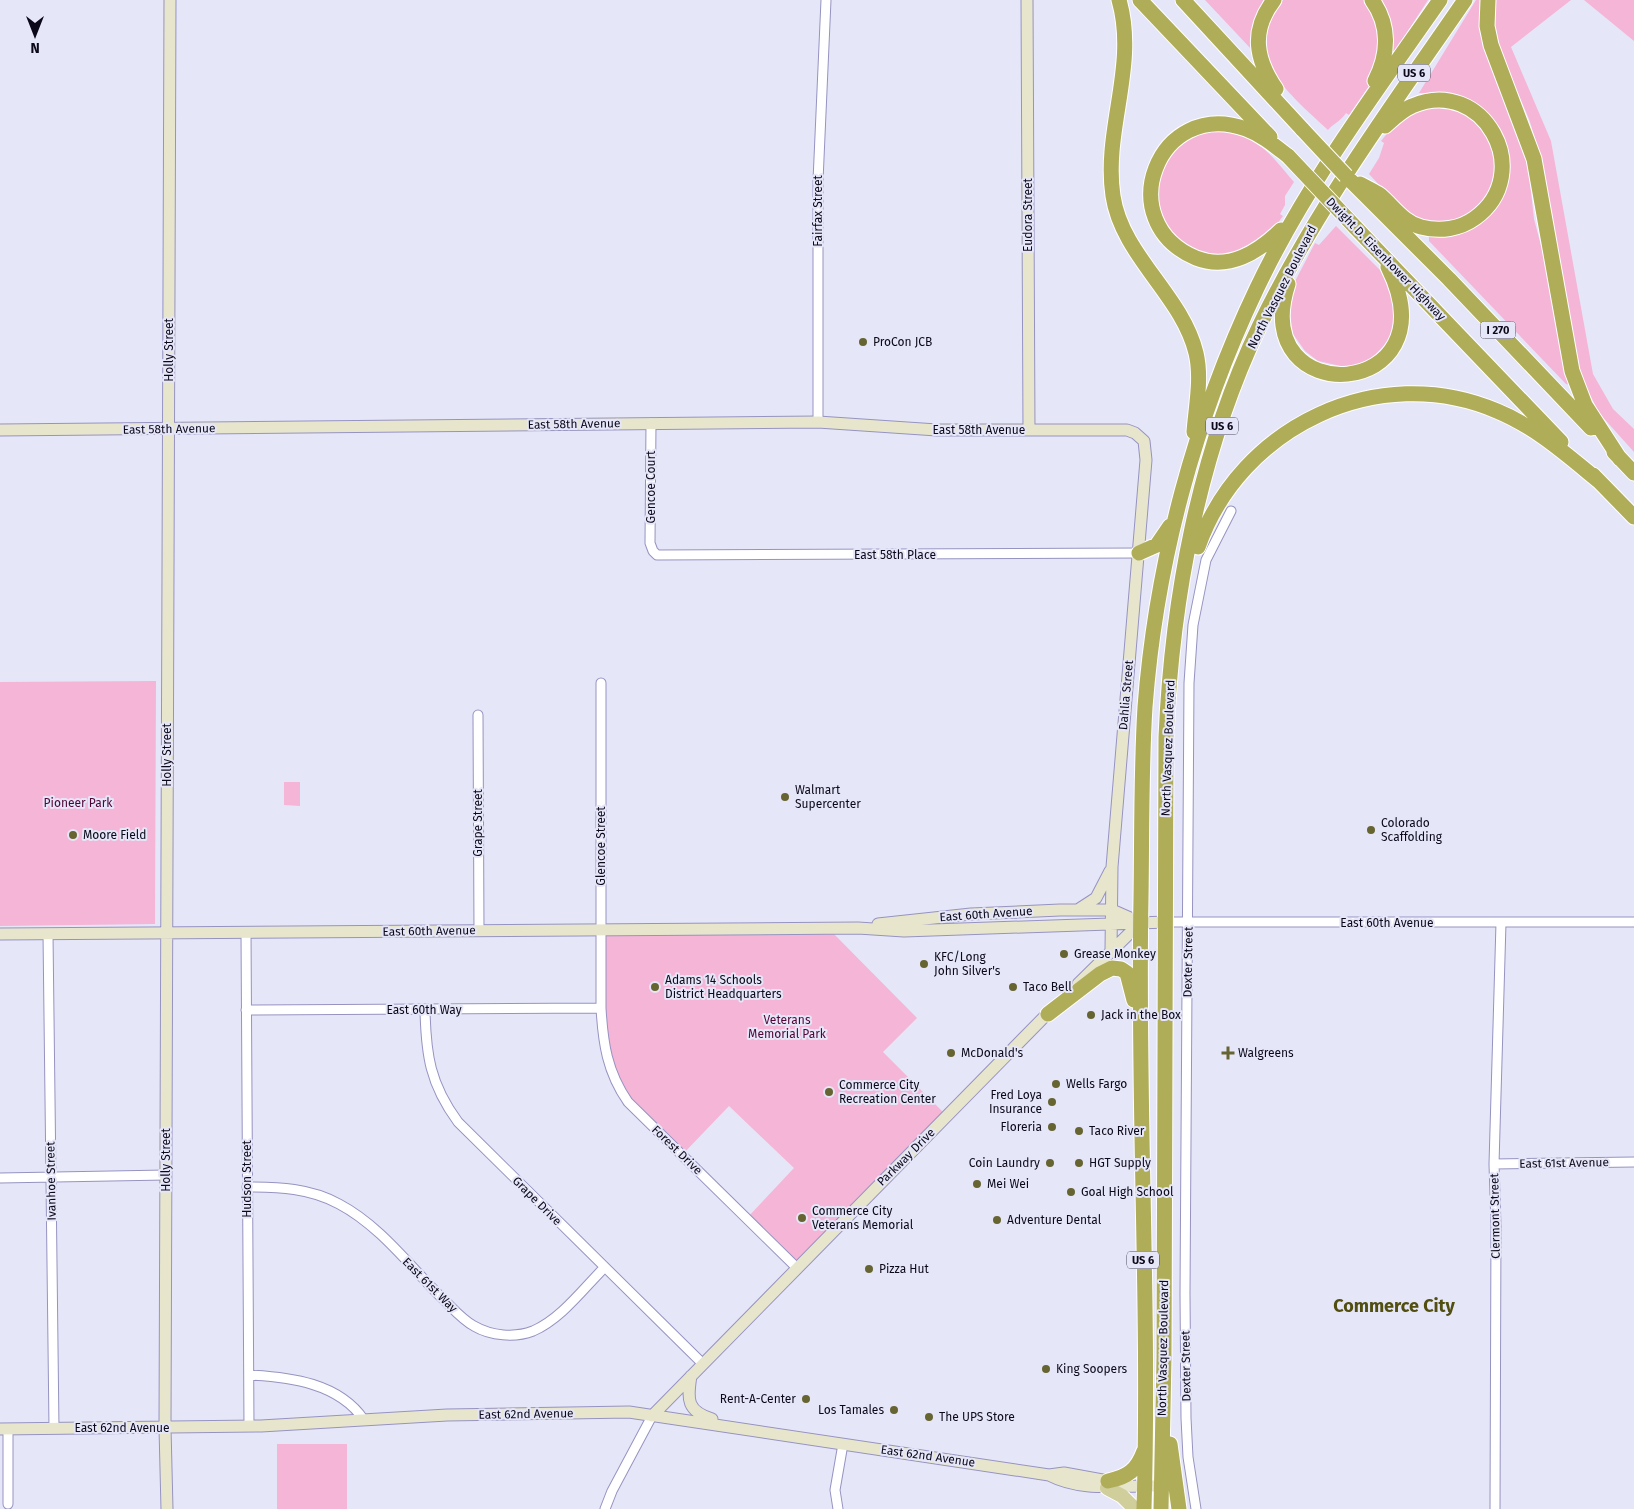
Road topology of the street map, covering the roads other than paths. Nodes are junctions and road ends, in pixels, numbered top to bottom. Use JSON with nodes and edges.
{"nodes":[{"id":1,"x":170,"y":0,"type":"edge"},
{"id":2,"x":826,"y":0,"type":"edge"},
{"id":3,"x":1027,"y":0,"type":"edge"},
{"id":4,"x":1119,"y":0,"type":"edge"},
{"id":5,"x":1140,"y":0,"type":"edge"},
{"id":6,"x":1184,"y":0,"type":"edge"},
{"id":7,"x":1274,"y":0,"type":"edge"},
{"id":8,"x":1372,"y":0,"type":"edge"},
{"id":9,"x":1440,"y":0,"type":"edge"},
{"id":10,"x":1465,"y":0,"type":"edge"},
{"id":11,"x":1488,"y":0,"type":"edge"},
{"id":12,"x":1355,"y":123,"type":"junction"},
{"id":13,"x":1303,"y":130,"type":"junction"},
{"id":14,"x":1364,"y":146,"type":"junction"},
{"id":15,"x":1288,"y":156,"type":"junction"},
{"id":16,"x":1376,"y":199,"type":"junction"},
{"id":17,"x":1291,"y":220,"type":"junction"},
{"id":18,"x":1300,"y":249,"type":"junction"},
{"id":19,"x":1383,"y":256,"type":"junction"},
{"id":20,"x":818,"y":422,"type":"junction"},
{"id":21,"x":651,"y":423,"type":"junction"},
{"id":22,"x":0,"y":430,"type":"edge"},
{"id":23,"x":169,"y":430,"type":"junction"},
{"id":24,"x":1029,"y":430,"type":"junction"},
{"id":25,"x":1144,"y":441,"type":"joint"},
{"id":26,"x":1620,"y":459,"type":"junction"},
{"id":27,"x":1191,"y":461,"type":"junction"},
{"id":28,"x":1634,"y":473,"type":"edge"},
{"id":29,"x":1600,"y":482,"type":"junction"},
{"id":30,"x":1179,"y":504,"type":"junction"},
{"id":31,"x":1231,"y":511,"type":"dead end"},
{"id":32,"x":1634,"y":517,"type":"edge"},
{"id":33,"x":653,"y":551,"type":"joint"},
{"id":34,"x":1139,"y":553,"type":"junction"},
{"id":35,"x":1178,"y":613,"type":"junction"},
{"id":36,"x":601,"y":683,"type":"dead end"},
{"id":37,"x":478,"y":715,"type":"dead end"},
{"id":38,"x":1112,"y":867,"type":"junction"},
{"id":39,"x":1075,"y":910,"type":"junction"},
{"id":40,"x":1112,"y":910,"type":"junction"},
{"id":41,"x":1141,"y":922,"type":"junction"},
{"id":42,"x":1167,"y":922,"type":"junction"},
{"id":43,"x":1188,"y":922,"type":"junction"},
{"id":44,"x":1634,"y":922,"type":"edge"},
{"id":45,"x":1501,"y":923,"type":"junction"},
{"id":46,"x":1112,"y":924,"type":"junction"},
{"id":47,"x":858,"y":928,"type":"junction"},
{"id":48,"x":601,"y":930,"type":"junction"},
{"id":49,"x":479,"y":931,"type":"junction"},
{"id":50,"x":167,"y":932,"type":"junction"},
{"id":51,"x":246,"y":932,"type":"junction"},
{"id":52,"x":0,"y":934,"type":"edge"},
{"id":53,"x":48,"y":934,"type":"junction"},
{"id":54,"x":1111,"y":950,"type":"junction"},
{"id":55,"x":601,"y":1008,"type":"junction"},
{"id":56,"x":246,"y":1010,"type":"junction"},
{"id":57,"x":425,"y":1010,"type":"junction"},
{"id":58,"x":1048,"y":1014,"type":"junction"},
{"id":59,"x":1140,"y":1034,"type":"junction"},
{"id":60,"x":1634,"y":1162,"type":"edge"},
{"id":61,"x":1494,"y":1164,"type":"junction"},
{"id":62,"x":166,"y":1175,"type":"junction"},
{"id":63,"x":51,"y":1177,"type":"junction"},
{"id":64,"x":0,"y":1178,"type":"edge"},
{"id":65,"x":247,"y":1187,"type":"junction"},
{"id":66,"x":796,"y":1267,"type":"junction"},
{"id":67,"x":604,"y":1268,"type":"junction"},
{"id":68,"x":1164,"y":1358,"type":"junction"},
{"id":69,"x":703,"y":1364,"type":"junction"},
{"id":70,"x":249,"y":1375,"type":"junction"},
{"id":71,"x":691,"y":1376,"type":"junction"},
{"id":72,"x":652,"y":1416,"type":"junction"},
{"id":73,"x":364,"y":1420,"type":"junction"},
{"id":74,"x":249,"y":1426,"type":"junction"},
{"id":75,"x":54,"y":1428,"type":"junction"},
{"id":76,"x":165,"y":1428,"type":"junction"},
{"id":77,"x":740,"y":1428,"type":"junction"},
{"id":78,"x":4,"y":1429,"type":"edge"},
{"id":79,"x":842,"y":1444,"type":"junction"},
{"id":80,"x":1145,"y":1447,"type":"junction"},
{"id":81,"x":1111,"y":1485,"type":"junction"},
{"id":82,"x":1149,"y":1486,"type":"junction"},
{"id":83,"x":8,"y":1504,"type":"dead end"},
{"id":84,"x":168,"y":1509,"type":"edge"},
{"id":85,"x":605,"y":1509,"type":"edge"},
{"id":86,"x":838,"y":1509,"type":"edge"},
{"id":87,"x":1135,"y":1509,"type":"edge"},
{"id":88,"x":1143,"y":1509,"type":"edge"},
{"id":89,"x":1161,"y":1509,"type":"edge"},
{"id":90,"x":1179,"y":1509,"type":"edge"},
{"id":91,"x":1196,"y":1509,"type":"edge"},
{"id":92,"x":1495,"y":1509,"type":"edge"}],
"edges":[{"from":1,"to":23,"type":"street","name":"Holly Street"},
{"from":2,"to":20,"type":"street","name":"Fairfax Street"},
{"from":3,"to":24,"type":"street","name":"Eudora Street"},
{"from":4,"to":27,"type":"highway"},
{"from":5,"to":15,"type":"highway","name":"Dwight D. Eisenhower Highway","number":"I 270"},
{"from":6,"to":13,"type":"highway"},
{"from":7,"to":13,"type":"highway"},
{"from":8,"to":12,"type":"highway"},
{"from":9,"to":12,"type":"highway","name":"North Vasquez Boulevard","number":"US 6"},
{"from":10,"to":14,"type":"highway","name":"North Vasquez Boulevard","number":"US 6"},
{"from":11,"to":26,"type":"highway"},
{"from":12,"to":17,"type":"highway","name":"North Vasquez Boulevard","number":"US 6"},
{"from":13,"to":16,"type":"highway","bridge":true},
{"from":14,"to":16,"type":"highway"},
{"from":14,"to":18,"type":"highway","name":"North Vasquez Boulevard","number":"US 6"},
{"from":15,"to":17,"type":"highway"},
{"from":15,"to":19,"type":"highway","name":"Dwight D. Eisenhower Highway","number":"I 270","bridge":true},
{"from":16,"to":26,"type":"highway","number":"I 270"},
{"from":17,"to":27,"type":"highway","name":"North Vasquez Boulevard","number":"US 6"},
{"from":18,"to":19,"type":"highway"},
{"from":18,"to":35,"type":"highway","name":"North Vasquez Boulevard","number":"US 6"},
{"from":19,"to":29,"type":"highway","name":"Dwight D. Eisenhower Highway","number":"I 270"},
{"from":20,"to":21,"type":"street","name":"East 58th Avenue"},
{"from":20,"to":24,"type":"street","name":"East 58th Avenue"},
{"from":21,"to":23,"type":"street","name":"East 58th Avenue"},
{"from":21,"to":33,"type":"street","name":"Gencoe Court"},
{"from":22,"to":23,"type":"street","name":"East 58th Avenue"},
{"from":23,"to":50,"type":"street","name":"Holly Street"},
{"from":24,"to":25,"type":"street","name":"East 58th Avenue"},
{"from":25,"to":34,"type":"street","name":"Dahlia Street"},
{"from":26,"to":28,"type":"highway","number":"I 270"},
{"from":27,"to":30,"type":"highway","name":"North Vasquez Boulevard","number":"US 6"},
{"from":29,"to":32,"type":"highway","name":"Dwight D. Eisenhower Highway","number":"I 270"},
{"from":29,"to":35,"type":"highway"},
{"from":30,"to":34,"type":"highway"},
{"from":30,"to":41,"type":"highway","name":"North Vasquez Boulevard","number":"US 6"},
{"from":31,"to":43,"type":"street","name":"Dexter Street"},
{"from":33,"to":34,"type":"street","name":"East 58th Place"},
{"from":34,"to":38,"type":"street","name":"Dahlia Street"},
{"from":35,"to":42,"type":"highway","name":"North Vasquez Boulevard","number":"US 6"},
{"from":36,"to":48,"type":"street","name":"Glencoe Street"},
{"from":37,"to":49,"type":"street","name":"Grape Street"},
{"from":38,"to":39,"type":"street"},
{"from":38,"to":40,"type":"street","name":"Dahlia Street"},
{"from":39,"to":40,"type":"street","name":"East 60th Avenue"},
{"from":39,"to":47,"type":"street","name":"East 60th Avenue"},
{"from":40,"to":41,"type":"street","name":"East 60th Avenue"},
{"from":40,"to":46,"type":"street","name":"Dahlia Street"},
{"from":41,"to":42,"type":"street","name":"East 60th Avenue"},
{"from":41,"to":46,"type":"street","name":"East 60th Avenue"},
{"from":41,"to":54,"type":"street","name":"Parkway Drive"},
{"from":41,"to":59,"type":"highway","name":"North Vasquez Boulevard","number":"US 6"},
{"from":42,"to":43,"type":"street","name":"East 60th Avenue"},
{"from":42,"to":68,"type":"highway","name":"North Vasquez Boulevard","number":"US 6"},
{"from":43,"to":45,"type":"street","name":"East 60th Avenue"},
{"from":43,"to":91,"type":"street","name":"Dexter Street"},
{"from":44,"to":45,"type":"street","name":"East 60th Avenue"},
{"from":45,"to":61,"type":"street","name":"Clermont Street"},
{"from":46,"to":47,"type":"street","name":"East 60th Avenue"},
{"from":46,"to":54,"type":"street","name":"Dahlia Street"},
{"from":47,"to":48,"type":"street","name":"East 60th Avenue"},
{"from":48,"to":49,"type":"street","name":"East 60th Avenue"},
{"from":48,"to":55,"type":"street","name":"Glencoe Street"},
{"from":49,"to":51,"type":"street","name":"East 60th Avenue"},
{"from":50,"to":51,"type":"street","name":"East 60th Avenue"},
{"from":50,"to":53,"type":"street","name":"East 60th Avenue"},
{"from":50,"to":62,"type":"street","name":"Holly Street"},
{"from":51,"to":56,"type":"street","name":"Hudson Street"},
{"from":52,"to":53,"type":"street","name":"East 60th Avenue"},
{"from":53,"to":63,"type":"street","name":"Ivanhoe Street"},
{"from":54,"to":58,"type":"street","name":"Parkway Drive"},
{"from":55,"to":57,"type":"street","name":"East 60th Way"},
{"from":55,"to":66,"type":"street","name":"Forest Drive"},
{"from":56,"to":57,"type":"street","name":"East 60th Way"},
{"from":56,"to":65,"type":"street","name":"Hudson Street"},
{"from":57,"to":67,"type":"street","name":"Grape Drive"},
{"from":58,"to":59,"type":"highway"},
{"from":58,"to":66,"type":"street","name":"Parkway Drive"},
{"from":59,"to":80,"type":"highway","name":"North Vasquez Boulevard","number":"US 6"},
{"from":60,"to":61,"type":"street","name":"East 61st Avenue"},
{"from":61,"to":92,"type":"street","name":"Clermont Street"},
{"from":62,"to":63,"type":"street"},
{"from":62,"to":76,"type":"street","name":"Holly Street"},
{"from":63,"to":64,"type":"street"},
{"from":63,"to":75,"type":"street","name":"Ivanhoe Street"},
{"from":65,"to":67,"type":"street","name":"East 61st Way"},
{"from":65,"to":70,"type":"street","name":"Hudson Street"},
{"from":66,"to":69,"type":"street","name":"Parkway Drive"},
{"from":67,"to":69,"type":"street","name":"Grape Drive"},
{"from":68,"to":89,"type":"highway","name":"North Vasquez Boulevard","number":"US 6"},
{"from":68,"to":90,"type":"highway"},
{"from":69,"to":71,"type":"street","name":"Parkway Drive"},
{"from":70,"to":73,"type":"street"},
{"from":70,"to":74,"type":"street","name":"Hudson Street"},
{"from":71,"to":72,"type":"street","name":"Parkway Drive"},
{"from":71,"to":77,"type":"street"},
{"from":72,"to":73,"type":"street","name":"East 62nd Avenue"},
{"from":72,"to":77,"type":"street","name":"East 62nd Avenue"},
{"from":72,"to":85,"type":"street"},
{"from":73,"to":74,"type":"street","name":"East 62nd Avenue"},
{"from":74,"to":76,"type":"street","name":"East 62nd Avenue"},
{"from":75,"to":76,"type":"street","name":"East 62nd Avenue"},
{"from":75,"to":78,"type":"street","name":"East 62nd Avenue"},
{"from":76,"to":84,"type":"street","name":"Holly Street"},
{"from":77,"to":79,"type":"street","name":"East 62nd Avenue"},
{"from":78,"to":83,"type":"street"},
{"from":79,"to":81,"type":"street","name":"East 62nd Avenue"},
{"from":79,"to":86,"type":"street"},
{"from":80,"to":81,"type":"highway"},
{"from":80,"to":82,"type":"highway","name":"North Vasquez Boulevard","number":"US 6"},
{"from":81,"to":82,"type":"street","name":"East 62nd Avenue"},
{"from":81,"to":87,"type":"main road"},
{"from":82,"to":88,"type":"highway","name":"North Vasquez Boulevard","number":"US 6"}]}
